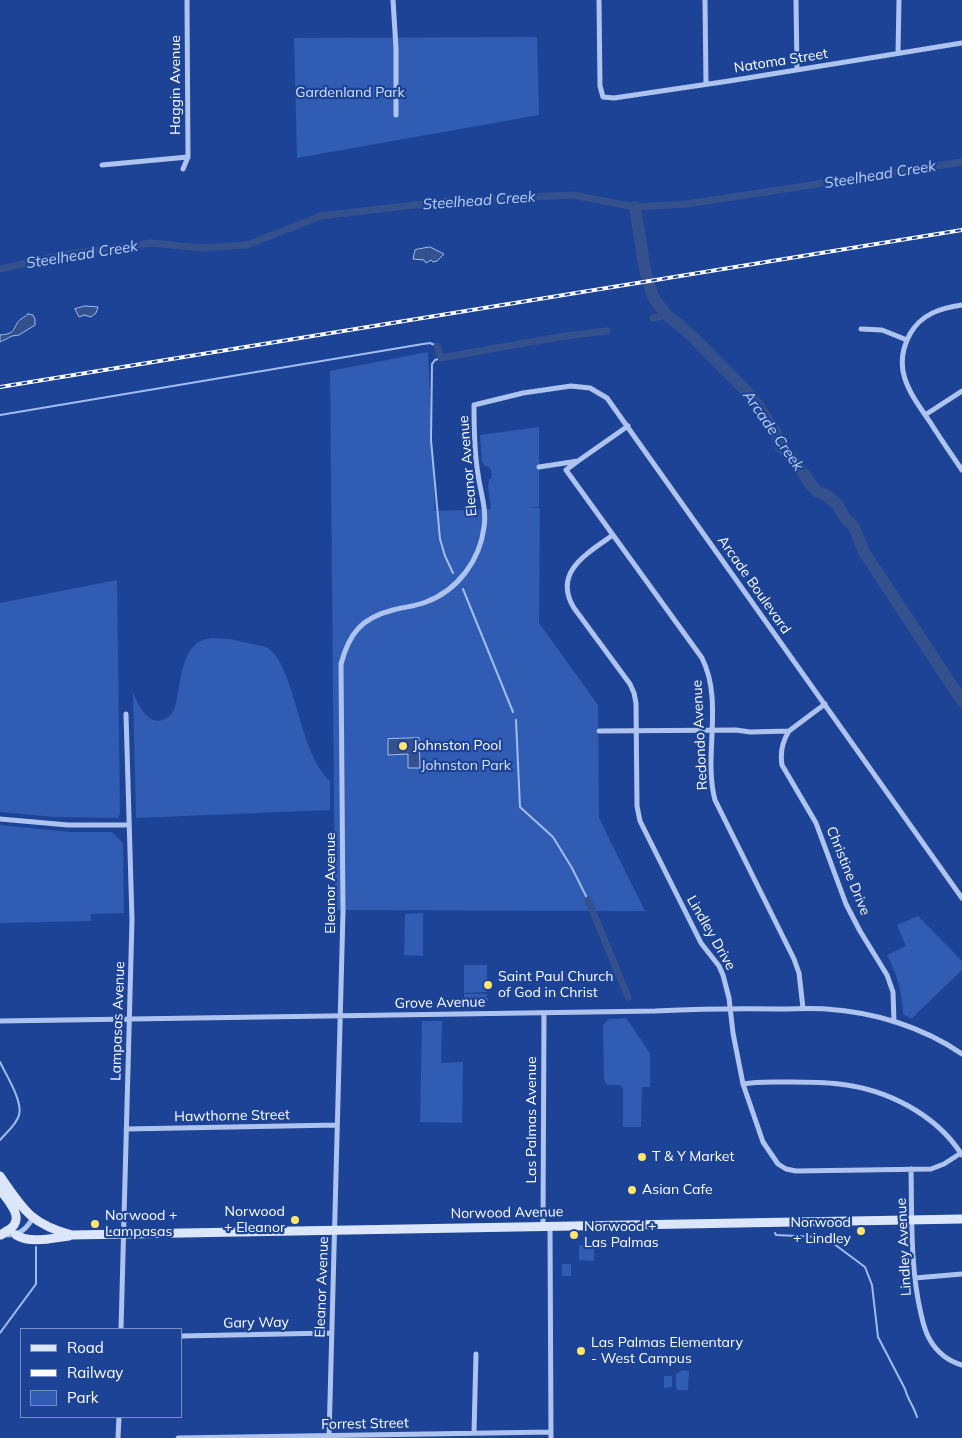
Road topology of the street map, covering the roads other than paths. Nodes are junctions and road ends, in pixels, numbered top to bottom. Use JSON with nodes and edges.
{"nodes":[{"id":1,"x":187,"y":0,"type":"edge"},
{"id":2,"x":393,"y":0,"type":"edge"},
{"id":3,"x":599,"y":0,"type":"edge"},
{"id":4,"x":705,"y":0,"type":"edge"},
{"id":5,"x":796,"y":0,"type":"edge"},
{"id":6,"x":899,"y":0,"type":"edge"},
{"id":7,"x":962,"y":43,"type":"edge"},
{"id":8,"x":898,"y":53,"type":"junction"},
{"id":9,"x":797,"y":70,"type":"junction"},
{"id":10,"x":706,"y":84,"type":"junction"},
{"id":11,"x":396,"y":115,"type":"dead end"},
{"id":12,"x":188,"y":157,"type":"junction"},
{"id":13,"x":102,"y":165,"type":"dead end"},
{"id":14,"x":183,"y":168,"type":"dead end"},
{"id":15,"x":962,"y":305,"type":"edge"},
{"id":16,"x":861,"y":329,"type":"dead end"},
{"id":17,"x":907,"y":340,"type":"junction"},
{"id":18,"x":962,"y":391,"type":"edge"},
{"id":19,"x":474,"y":405,"type":"joint"},
{"id":20,"x":925,"y":415,"type":"junction"},
{"id":21,"x":628,"y":426,"type":"junction"},
{"id":22,"x":578,"y":461,"type":"junction"},
{"id":23,"x":538,"y":467,"type":"dead end"},
{"id":24,"x":962,"y":470,"type":"edge"},
{"id":25,"x":613,"y":535,"type":"junction"},
{"id":26,"x":825,"y":704,"type":"junction"},
{"id":27,"x":126,"y":714,"type":"dead end"},
{"id":28,"x":637,"y":730,"type":"junction"},
{"id":29,"x":712,"y":730,"type":"junction"},
{"id":30,"x":600,"y":731,"type":"dead end"},
{"id":31,"x":789,"y":732,"type":"junction"},
{"id":32,"x":0,"y":819,"type":"edge"},
{"id":33,"x":128,"y":825,"type":"junction"},
{"id":34,"x":962,"y":898,"type":"edge"},
{"id":35,"x":730,"y":1008,"type":"junction"},
{"id":36,"x":804,"y":1008,"type":"junction"},
{"id":37,"x":544,"y":1013,"type":"junction"},
{"id":38,"x":340,"y":1016,"type":"junction"},
{"id":39,"x":129,"y":1020,"type":"junction"},
{"id":40,"x":0,"y":1021,"type":"edge"},
{"id":41,"x":894,"y":1022,"type":"junction"},
{"id":42,"x":962,"y":1054,"type":"edge"},
{"id":43,"x":743,"y":1084,"type":"junction"},
{"id":44,"x":338,"y":1125,"type":"junction"},
{"id":45,"x":126,"y":1129,"type":"junction"},
{"id":46,"x":961,"y":1154,"type":"edge"},
{"id":47,"x":911,"y":1169,"type":"junction"},
{"id":48,"x":0,"y":1176,"type":"edge"},
{"id":49,"x":0,"y":1190,"type":"edge"},
{"id":50,"x":33,"y":1218,"type":"junction"},
{"id":51,"x":962,"y":1219,"type":"edge"},
{"id":52,"x":912,"y":1220,"type":"junction"},
{"id":53,"x":547,"y":1226,"type":"junction"},
{"id":54,"x":335,"y":1230,"type":"junction"},
{"id":55,"x":124,"y":1234,"type":"junction"},
{"id":56,"x":1,"y":1235,"type":"edge"},
{"id":57,"x":16,"y":1235,"type":"junction"},
{"id":58,"x":79,"y":1235,"type":"junction"},
{"id":59,"x":962,"y":1274,"type":"edge"},
{"id":60,"x":915,"y":1278,"type":"junction"},
{"id":61,"x":121,"y":1328,"type":"edge"},
{"id":62,"x":331,"y":1334,"type":"junction"},
{"id":63,"x":182,"y":1336,"type":"edge"},
{"id":64,"x":476,"y":1354,"type":"dead end"},
{"id":65,"x":962,"y":1365,"type":"edge"},
{"id":66,"x":119,"y":1418,"type":"edge"},
{"id":67,"x":551,"y":1432,"type":"junction"},
{"id":68,"x":474,"y":1433,"type":"junction"},
{"id":69,"x":330,"y":1437,"type":"edge"},
{"id":70,"x":118,"y":1438,"type":"edge"},
{"id":71,"x":178,"y":1438,"type":"edge"},
{"id":72,"x":551,"y":1438,"type":"edge"}],
"edges":[{"from":1,"to":12,"type":"street","name":"Haggin Avenue"},
{"from":2,"to":11,"type":"street"},
{"from":3,"to":10,"type":"street","name":"Natoma Street"},
{"from":4,"to":10,"type":"street"},
{"from":5,"to":9,"type":"street"},
{"from":6,"to":8,"type":"street"},
{"from":7,"to":8,"type":"street","name":"Natoma Street"},
{"from":8,"to":9,"type":"street","name":"Natoma Street"},
{"from":9,"to":10,"type":"street","name":"Natoma Street"},
{"from":12,"to":13,"type":"street"},
{"from":12,"to":14,"type":"street","name":"Haggin Avenue"},
{"from":15,"to":17,"type":"street"},
{"from":16,"to":17,"type":"street"},
{"from":17,"to":20,"type":"street"},
{"from":18,"to":20,"type":"street"},
{"from":19,"to":21,"type":"street","name":"Arcade Boulevard"},
{"from":19,"to":38,"type":"street","name":"Eleanor Avenue"},
{"from":20,"to":24,"type":"street"},
{"from":21,"to":22,"type":"street"},
{"from":21,"to":26,"type":"street","name":"Arcade Boulevard"},
{"from":22,"to":23,"type":"street"},
{"from":22,"to":25,"type":"street","name":"Redondo Avenue"},
{"from":25,"to":28,"type":"street","name":"Lindley Drive"},
{"from":25,"to":29,"type":"street","name":"Redondo Avenue"},
{"from":26,"to":31,"type":"street"},
{"from":26,"to":34,"type":"street","name":"Arcade Boulevard"},
{"from":27,"to":33,"type":"street","name":"Lampasas Avenue"},
{"from":28,"to":29,"type":"street"},
{"from":28,"to":30,"type":"street"},
{"from":28,"to":35,"type":"street","name":"Lindley Drive"},
{"from":29,"to":31,"type":"street"},
{"from":29,"to":36,"type":"street","name":"Redondo Avenue"},
{"from":31,"to":41,"type":"street","name":"Christine Drive"},
{"from":32,"to":33,"type":"street"},
{"from":33,"to":39,"type":"street","name":"Lampasas Avenue"},
{"from":35,"to":36,"type":"street","name":"Grove Avenue"},
{"from":35,"to":37,"type":"street","name":"Grove Avenue"},
{"from":35,"to":43,"type":"street","name":"Lindley Drive"},
{"from":36,"to":41,"type":"street","name":"Grove Avenue"},
{"from":37,"to":38,"type":"street","name":"Grove Avenue"},
{"from":37,"to":53,"type":"street","name":"Las Palmas Avenue"},
{"from":38,"to":39,"type":"street","name":"Grove Avenue"},
{"from":38,"to":44,"type":"street","name":"Eleanor Avenue"},
{"from":39,"to":40,"type":"street","name":"Grove Avenue"},
{"from":39,"to":45,"type":"street","name":"Lampasas Avenue"},
{"from":41,"to":42,"type":"street","name":"Grove Avenue"},
{"from":43,"to":46,"type":"street"},
{"from":43,"to":47,"type":"street","name":"Lindley Drive"},
{"from":44,"to":45,"type":"street","name":"Hawthorne Street"},
{"from":44,"to":54,"type":"street","name":"Eleanor Avenue"},
{"from":45,"to":55,"type":"street","name":"Lampasas Avenue"},
{"from":46,"to":47,"type":"street","name":"Lindley Drive"},
{"from":47,"to":52,"type":"street","name":"Lindley Avenue"},
{"from":48,"to":50,"type":"main road","name":"Norwood Avenue"},
{"from":49,"to":56,"type":"main road"},
{"from":50,"to":57,"type":"street"},
{"from":50,"to":58,"type":"main road","name":"Norwood Avenue"},
{"from":51,"to":52,"type":"main road","name":"Norwood Avenue"},
{"from":52,"to":53,"type":"main road","name":"Norwood Avenue"},
{"from":52,"to":60,"type":"street","name":"Lindley Avenue"},
{"from":53,"to":54,"type":"main road","name":"Norwood Avenue"},
{"from":53,"to":67,"type":"street","name":"Las Palmas Avenue"},
{"from":54,"to":55,"type":"main road","name":"Norwood Avenue"},
{"from":54,"to":62,"type":"street","name":"Eleanor Avenue"},
{"from":55,"to":58,"type":"main road","name":"Norwood Avenue"},
{"from":55,"to":61,"type":"street","name":"Lampasas Avenue"},
{"from":56,"to":57,"type":"street"},
{"from":57,"to":58,"type":"main road"},
{"from":59,"to":60,"type":"street"},
{"from":60,"to":65,"type":"street","name":"Lindley Avenue"},
{"from":62,"to":63,"type":"street","name":"Gary Way"},
{"from":62,"to":69,"type":"street","name":"Eleanor Avenue"},
{"from":64,"to":68,"type":"street"},
{"from":66,"to":70,"type":"street"},
{"from":67,"to":68,"type":"street","name":"Forrest Street"},
{"from":67,"to":72,"type":"street","name":"Las Palmas Avenue"},
{"from":68,"to":69,"type":"street","name":"Forrest Street"},
{"from":69,"to":71,"type":"street","name":"Forrest Street"}]}
